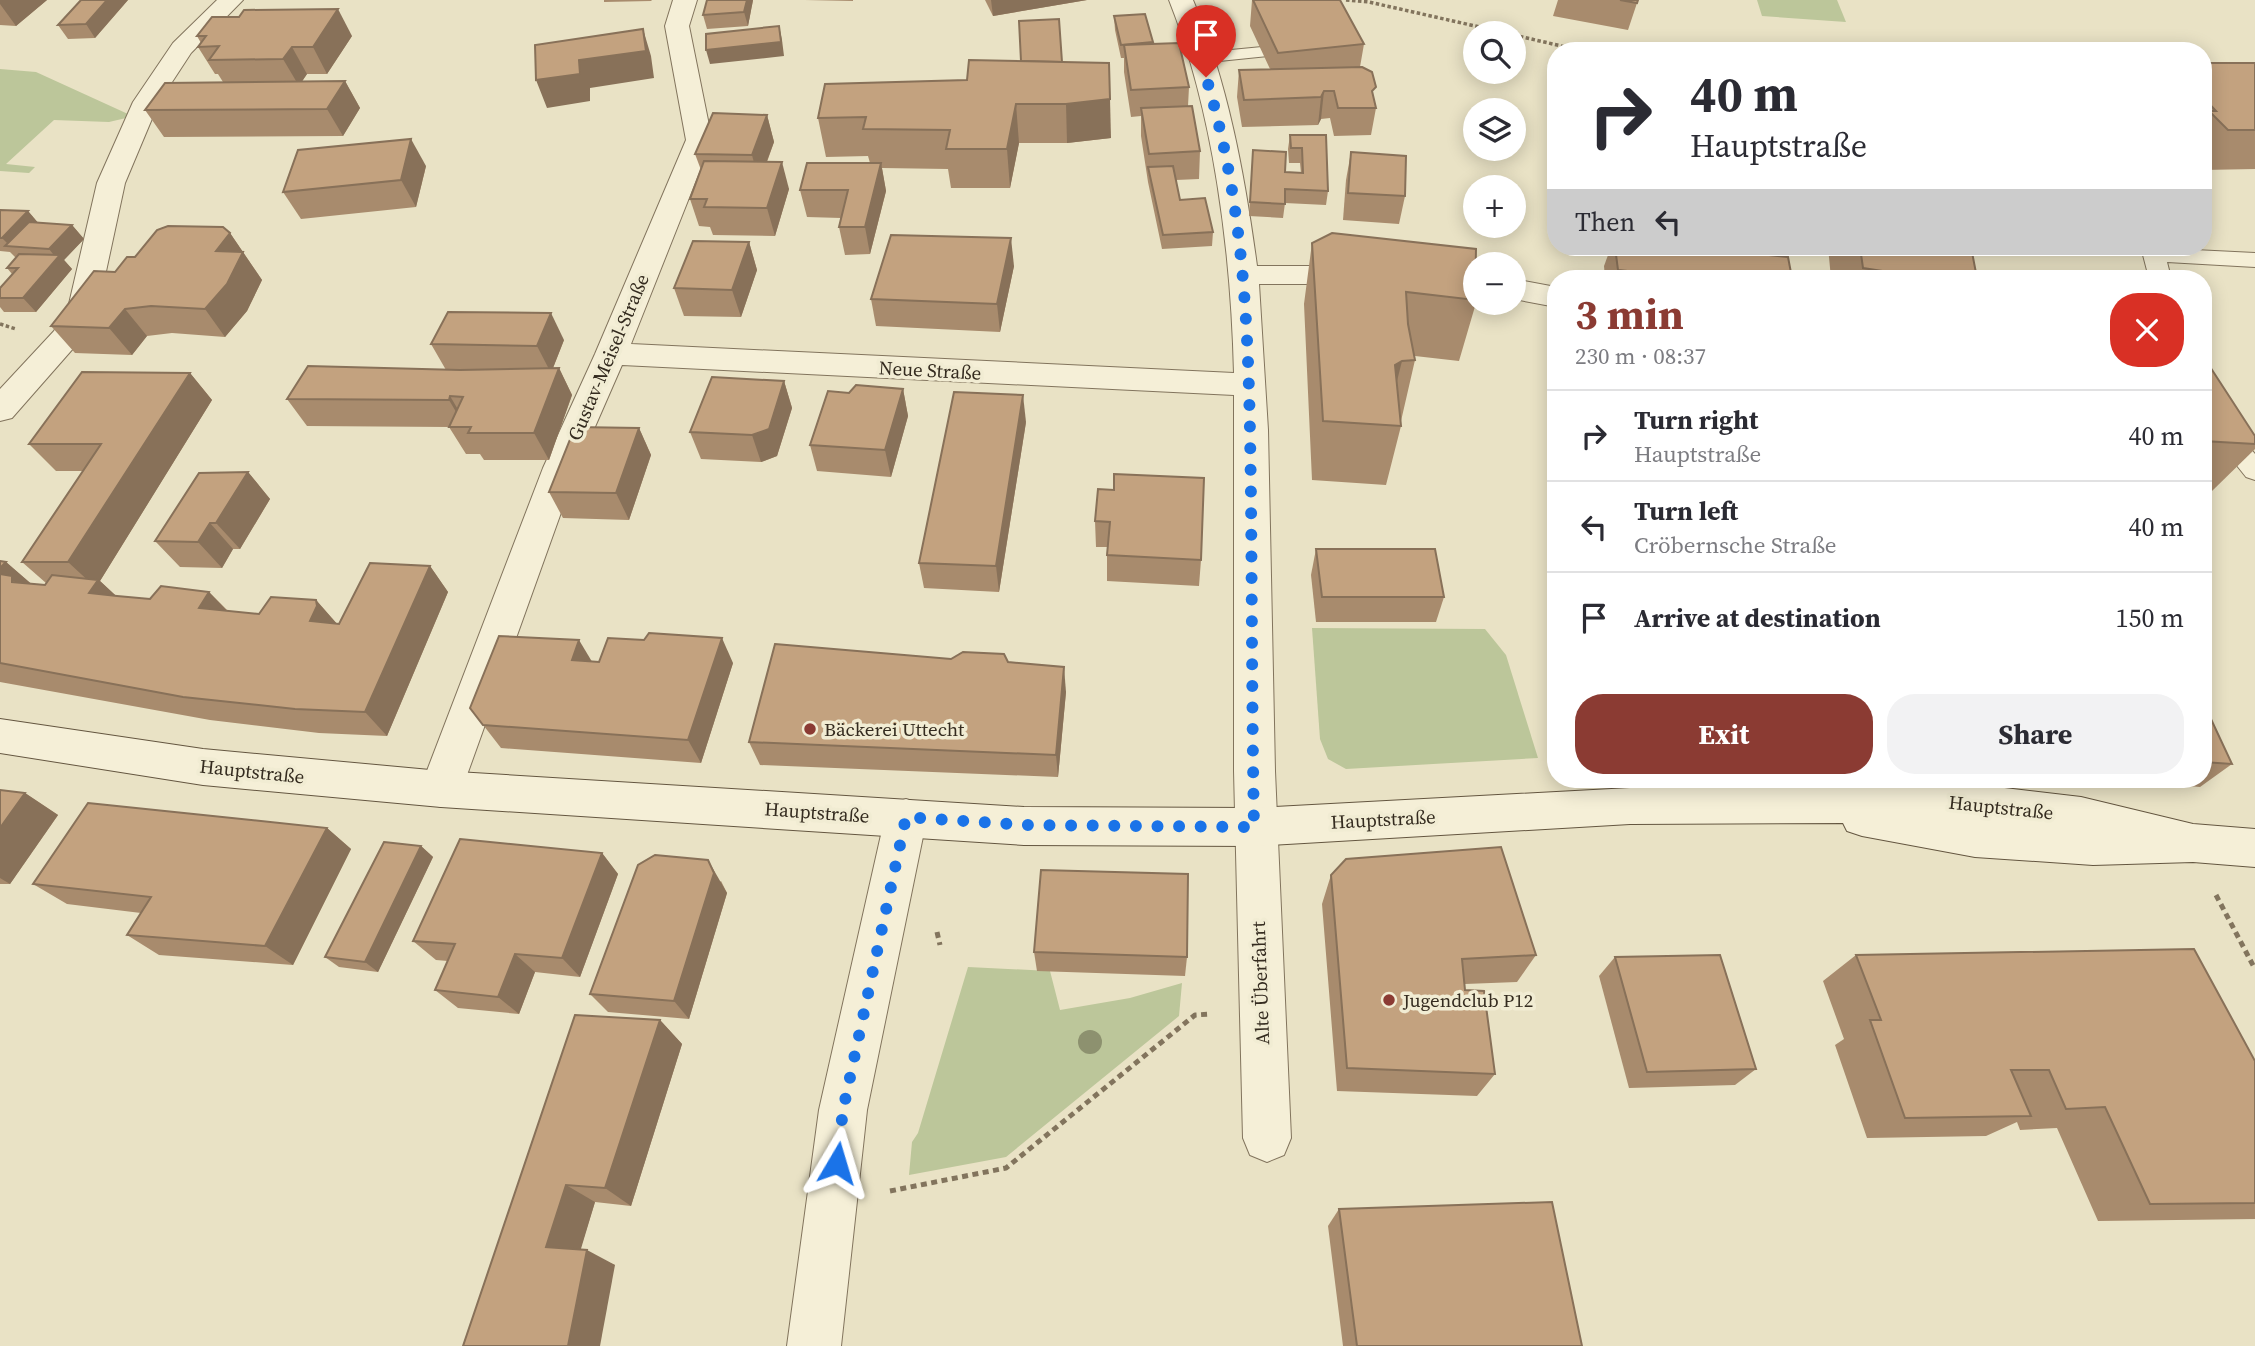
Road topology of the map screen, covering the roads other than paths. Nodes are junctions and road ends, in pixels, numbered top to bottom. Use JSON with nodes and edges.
{"nodes":[{"id":1,"x":230,"y":0,"type":"edge"},
{"id":2,"x":685,"y":0,"type":"edge"},
{"id":3,"x":1181,"y":0,"type":"edge"},
{"id":4,"x":1262,"y":52,"type":"edge"},
{"id":5,"x":1200,"y":58,"type":"junction"},
{"id":6,"x":2209,"y":256,"type":"edge"},
{"id":7,"x":2255,"y":260,"type":"edge"},
{"id":8,"x":1244,"y":275,"type":"junction"},
{"id":9,"x":1392,"y":275,"type":"edge"},
{"id":10,"x":1526,"y":291,"type":"edge"},
{"id":11,"x":1547,"y":294,"type":"edge"},
{"id":12,"x":611,"y":354,"type":"junction"},
{"id":13,"x":1250,"y":385,"type":"junction"},
{"id":14,"x":0,"y":410,"type":"edge"},
{"id":15,"x":2212,"y":417,"type":"edge"},
{"id":16,"x":2255,"y":471,"type":"edge"},
{"id":17,"x":0,"y":736,"type":"edge"},
{"id":18,"x":441,"y":789,"type":"junction"},
{"id":19,"x":906,"y":817,"type":"junction"},
{"id":20,"x":1254,"y":827,"type":"junction"},
{"id":21,"x":2255,"y":848,"type":"edge"},
{"id":22,"x":1267,"y":1138,"type":"dead end"},
{"id":23,"x":814,"y":1346,"type":"edge"}],
"edges":[{"from":1,"to":14,"type":"street"},
{"from":2,"to":12,"type":"street","name":"Gustav-Meisel-Straße"},
{"from":3,"to":5,"type":"street","name":"Alte Überfahrt"},
{"from":4,"to":5,"type":"lane"},
{"from":5,"to":8,"type":"street","name":"Alte Überfahrt"},
{"from":6,"to":7,"type":"lane"},
{"from":8,"to":9,"type":"street"},
{"from":8,"to":13,"type":"street","name":"Alte Überfahrt"},
{"from":10,"to":11,"type":"street"},
{"from":12,"to":13,"type":"street","name":"Neue Straße"},
{"from":12,"to":18,"type":"street","name":"Gustav-Meisel-Straße"},
{"from":13,"to":20,"type":"street","name":"Alte Überfahrt"},
{"from":15,"to":16,"type":"lane"},
{"from":17,"to":18,"type":"street","name":"Hauptstraße"},
{"from":18,"to":19,"type":"street","name":"Hauptstraße"},
{"from":19,"to":20,"type":"street","name":"Hauptstraße"},
{"from":19,"to":23,"type":"street"},
{"from":20,"to":21,"type":"street","name":"Hauptstraße"},
{"from":20,"to":22,"type":"street","name":"Alte Überfahrt"}]}
